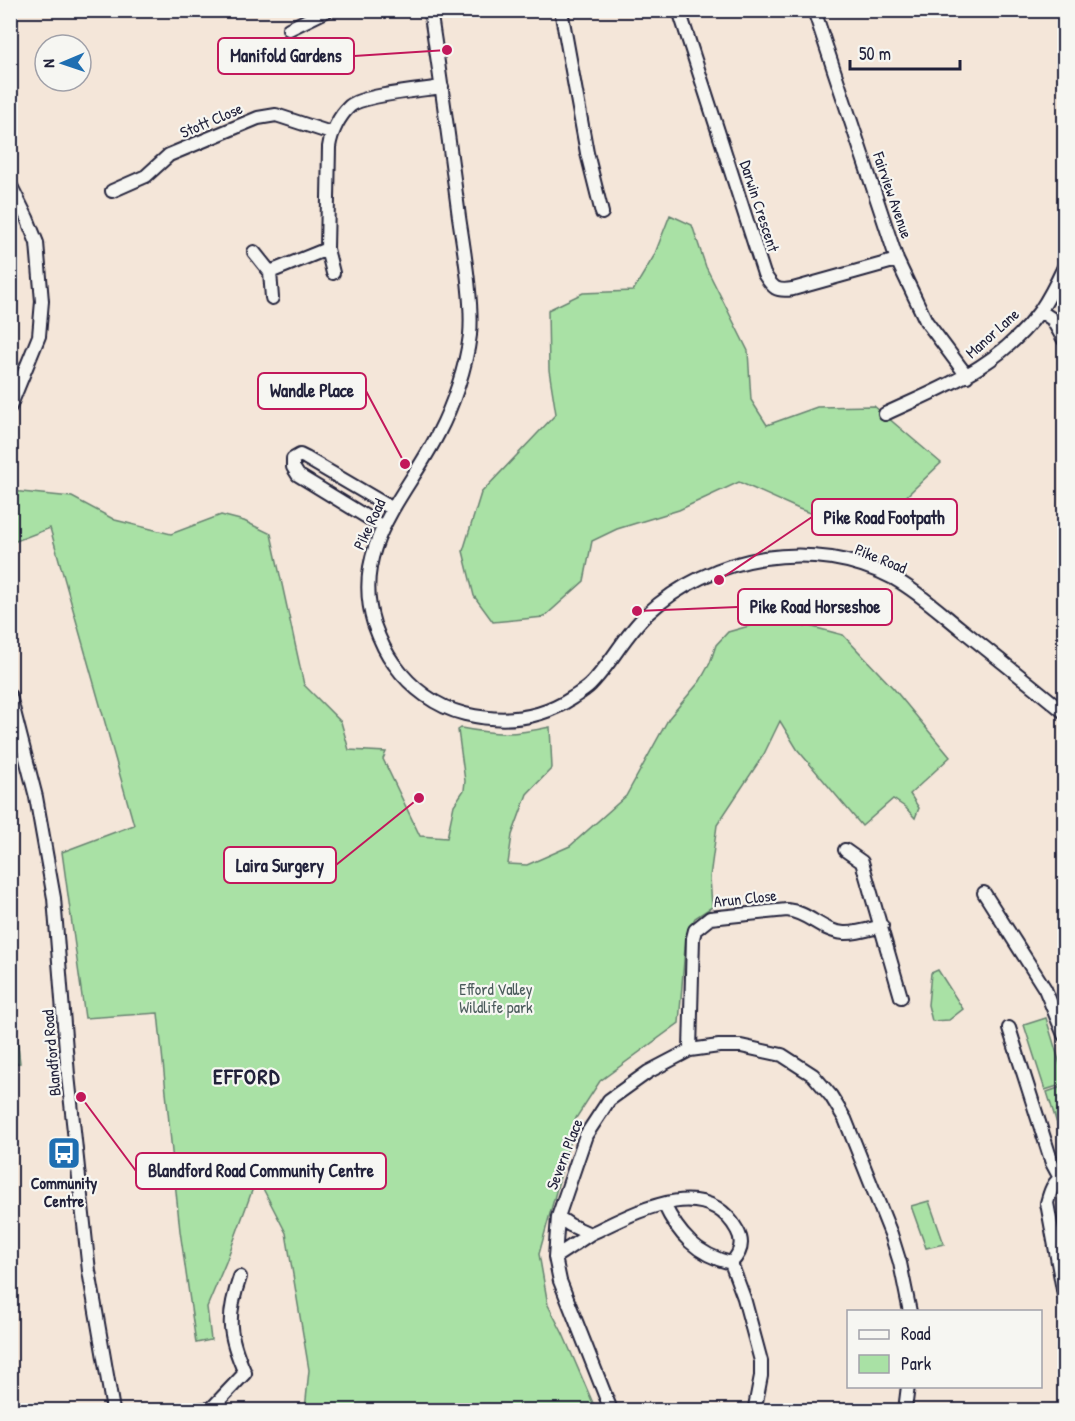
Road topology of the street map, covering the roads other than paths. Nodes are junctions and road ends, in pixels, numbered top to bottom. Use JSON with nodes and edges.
{"nodes":[{"id":1,"x":328,"y":10,"type":"edge"},
{"id":2,"x":430,"y":10,"type":"edge"},
{"id":3,"x":561,"y":10,"type":"edge"},
{"id":4,"x":679,"y":10,"type":"edge"},
{"id":5,"x":814,"y":10,"type":"edge"},
{"id":6,"x":289,"y":29,"type":"dead end"},
{"id":7,"x":442,"y":87,"type":"junction"},
{"id":8,"x":332,"y":133,"type":"junction"},
{"id":9,"x":10,"y":184,"type":"edge"},
{"id":10,"x":112,"y":191,"type":"dead end"},
{"id":11,"x":602,"y":213,"type":"dead end"},
{"id":12,"x":327,"y":249,"type":"junction"},
{"id":13,"x":254,"y":252,"type":"dead end"},
{"id":14,"x":897,"y":260,"type":"junction"},
{"id":15,"x":1065,"y":267,"type":"edge"},
{"id":16,"x":270,"y":272,"type":"junction"},
{"id":17,"x":333,"y":273,"type":"dead end"},
{"id":18,"x":272,"y":298,"type":"dead end"},
{"id":19,"x":1040,"y":311,"type":"junction"},
{"id":20,"x":1065,"y":340,"type":"edge"},
{"id":21,"x":967,"y":376,"type":"junction"},
{"id":22,"x":10,"y":407,"type":"edge"},
{"id":23,"x":885,"y":414,"type":"dead end"},
{"id":24,"x":393,"y":509,"type":"junction"},
{"id":25,"x":383,"y":527,"type":"junction"},
{"id":26,"x":10,"y":696,"type":"edge"},
{"id":27,"x":1065,"y":712,"type":"edge"},
{"id":28,"x":13,"y":713,"type":"edge"},
{"id":29,"x":845,"y":850,"type":"dead end"},
{"id":30,"x":984,"y":893,"type":"dead end"},
{"id":31,"x":882,"y":926,"type":"junction"},
{"id":32,"x":901,"y":997,"type":"dead end"},
{"id":33,"x":1009,"y":1028,"type":"dead end"},
{"id":34,"x":1065,"y":1035,"type":"edge"},
{"id":35,"x":690,"y":1050,"type":"junction"},
{"id":36,"x":1062,"y":1177,"type":"edge"},
{"id":37,"x":664,"y":1204,"type":"junction"},
{"id":38,"x":558,"y":1217,"type":"junction"},
{"id":39,"x":590,"y":1234,"type":"junction"},
{"id":40,"x":555,"y":1257,"type":"junction"},
{"id":41,"x":731,"y":1263,"type":"junction"},
{"id":42,"x":240,"y":1277,"type":"dead end"},
{"id":43,"x":1065,"y":1295,"type":"edge"},
{"id":44,"x":910,"y":1310,"type":"edge"},
{"id":45,"x":908,"y":1388,"type":"edge"},
{"id":46,"x":218,"y":1407,"type":"edge"},
{"id":47,"x":754,"y":1407,"type":"dead end"},
{"id":48,"x":113,"y":1410,"type":"edge"},
{"id":49,"x":198,"y":1410,"type":"edge"},
{"id":50,"x":611,"y":1410,"type":"edge"},
{"id":51,"x":905,"y":1410,"type":"edge"}],
"edges":[{"from":1,"to":6,"type":"street"},
{"from":2,"to":7,"type":"street","name":"Pike Road"},
{"from":3,"to":11,"type":"street"},
{"from":4,"to":14,"type":"street","name":"Darwin Crescent"},
{"from":5,"to":14,"type":"street","name":"Fairview Avenue"},
{"from":7,"to":8,"type":"street"},
{"from":7,"to":24,"type":"street","name":"Pike Road"},
{"from":8,"to":10,"type":"street","name":"Stott Close"},
{"from":8,"to":12,"type":"street"},
{"from":9,"to":22,"type":"street"},
{"from":12,"to":16,"type":"street"},
{"from":12,"to":17,"type":"street"},
{"from":13,"to":16,"type":"street"},
{"from":14,"to":21,"type":"street","name":"Fairview Avenue"},
{"from":15,"to":19,"type":"street","name":"Manor Lane"},
{"from":16,"to":18,"type":"street"},
{"from":19,"to":20,"type":"street"},
{"from":19,"to":21,"type":"street","name":"Manor Lane"},
{"from":21,"to":23,"type":"street","name":"Manor Lane"},
{"from":24,"to":25,"type":"street","name":"Pike Road"},
{"from":24,"to":25,"type":"street"},
{"from":25,"to":27,"type":"street","name":"Pike Road"},
{"from":26,"to":28,"type":"street","name":"Blandford Road"},
{"from":28,"to":48,"type":"street","name":"Blandford Road"},
{"from":29,"to":31,"type":"street"},
{"from":30,"to":34,"type":"street"},
{"from":31,"to":32,"type":"street"},
{"from":31,"to":35,"type":"street","name":"Arun Close"},
{"from":33,"to":36,"type":"street"},
{"from":35,"to":38,"type":"street","name":"Severn Place"},
{"from":35,"to":44,"type":"street","name":"Severn Place"},
{"from":36,"to":43,"type":"street"},
{"from":37,"to":39,"type":"street"},
{"from":37,"to":41,"type":"street"},
{"from":37,"to":41,"type":"street"},
{"from":38,"to":39,"type":"street"},
{"from":38,"to":40,"type":"street","name":"Severn Place"},
{"from":39,"to":40,"type":"street"},
{"from":40,"to":50,"type":"street","name":"Severn Place"},
{"from":41,"to":47,"type":"street"},
{"from":42,"to":46,"type":"street"},
{"from":45,"to":51,"type":"street"},
{"from":46,"to":49,"type":"street"}]}
